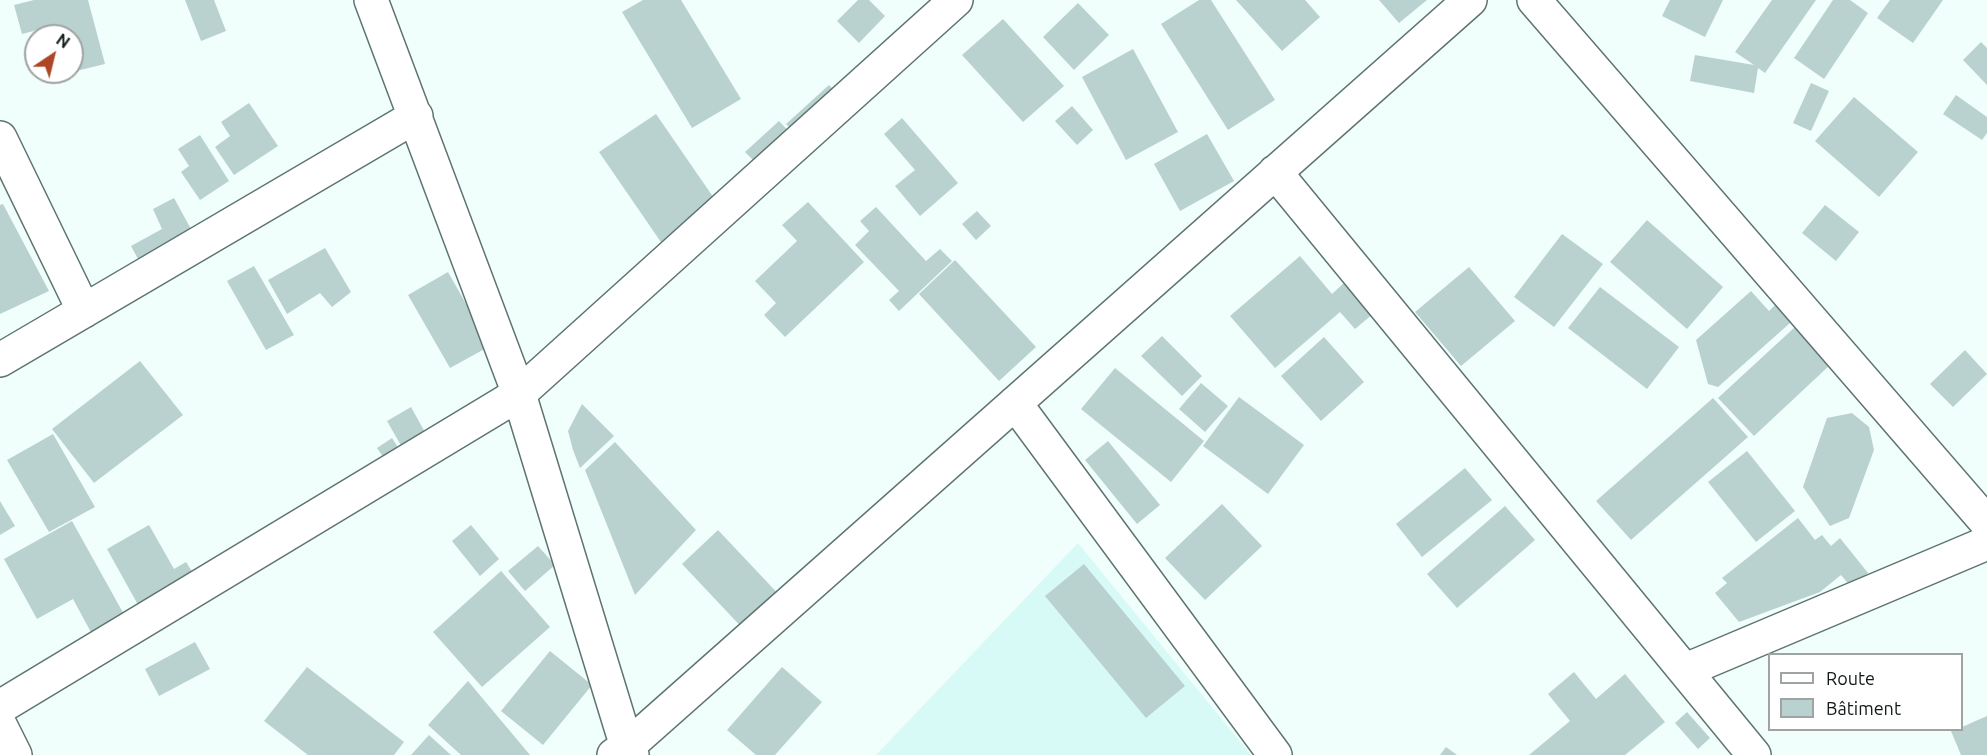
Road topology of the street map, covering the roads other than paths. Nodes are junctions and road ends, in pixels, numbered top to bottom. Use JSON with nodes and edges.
{"nodes":[{"id":1,"x":371,"y":0,"type":"edge"},
{"id":2,"x":956,"y":0,"type":"edge"},
{"id":3,"x":1470,"y":0,"type":"edge"},
{"id":4,"x":1533,"y":0,"type":"edge"},
{"id":5,"x":416,"y":116,"type":"junction"},
{"id":6,"x":0,"y":138,"type":"edge"},
{"id":7,"x":1275,"y":172,"type":"junction"},
{"id":8,"x":84,"y":311,"type":"junction"},
{"id":9,"x":0,"y":360,"type":"edge"},
{"id":10,"x":519,"y":394,"type":"junction"},
{"id":11,"x":1015,"y":403,"type":"junction"},
{"id":12,"x":1987,"y":523,"type":"edge"},
{"id":13,"x":1987,"y":543,"type":"edge"},
{"id":14,"x":1686,"y":670,"type":"junction"},
{"id":15,"x":0,"y":708,"type":"edge"},
{"id":16,"x":0,"y":725,"type":"edge"},
{"id":17,"x":624,"y":752,"type":"edge"},
{"id":18,"x":15,"y":755,"type":"edge"},
{"id":19,"x":1275,"y":755,"type":"edge"},
{"id":20,"x":1754,"y":755,"type":"edge"}],
"edges":[{"from":1,"to":5,"type":"street"},
{"from":2,"to":10,"type":"street"},
{"from":3,"to":7,"type":"street"},
{"from":4,"to":12,"type":"street"},
{"from":5,"to":8,"type":"street"},
{"from":5,"to":10,"type":"street"},
{"from":6,"to":8,"type":"street"},
{"from":7,"to":11,"type":"street"},
{"from":7,"to":14,"type":"street"},
{"from":8,"to":9,"type":"street"},
{"from":10,"to":15,"type":"street"},
{"from":10,"to":17,"type":"street"},
{"from":11,"to":17,"type":"street"},
{"from":11,"to":19,"type":"street"},
{"from":13,"to":14,"type":"street"},
{"from":14,"to":20,"type":"street"},
{"from":16,"to":18,"type":"street"}]}
